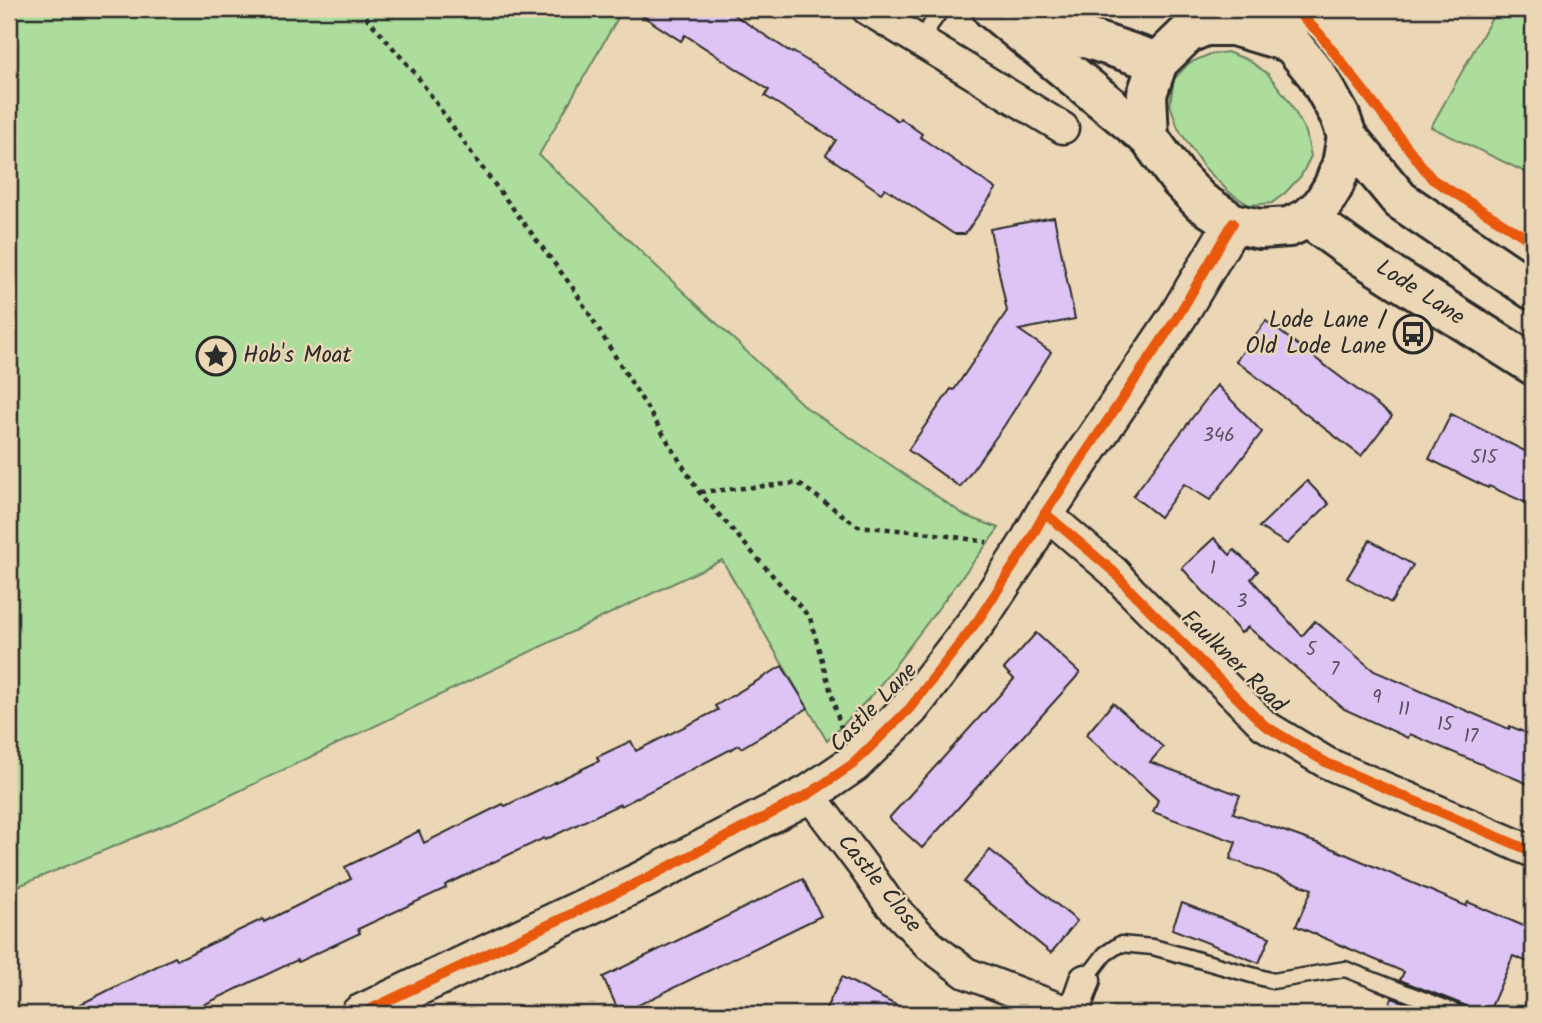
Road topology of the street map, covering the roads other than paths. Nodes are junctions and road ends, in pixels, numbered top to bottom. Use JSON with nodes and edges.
{"nodes":[{"id":1,"x":867,"y":9,"type":"edge"},
{"id":2,"x":942,"y":9,"type":"edge"},
{"id":3,"x":992,"y":9,"type":"edge"},
{"id":4,"x":998,"y":9,"type":"edge"},
{"id":5,"x":1209,"y":18,"type":"edge"},
{"id":6,"x":1286,"y":26,"type":"edge"},
{"id":7,"x":919,"y":41,"type":"junction"},
{"id":8,"x":1158,"y":62,"type":"junction"},
{"id":9,"x":1063,"y":128,"type":"dead end"},
{"id":10,"x":1347,"y":136,"type":"junction"},
{"id":11,"x":1149,"y":138,"type":"junction"},
{"id":12,"x":1308,"y":218,"type":"junction"},
{"id":13,"x":1233,"y":223,"type":"junction"},
{"id":14,"x":1533,"y":290,"type":"edge"},
{"id":15,"x":1533,"y":365,"type":"edge"},
{"id":16,"x":1045,"y":513,"type":"junction"},
{"id":17,"x":808,"y":794,"type":"junction"},
{"id":18,"x":1533,"y":852,"type":"edge"},
{"id":19,"x":1085,"y":980,"type":"joint"},
{"id":20,"x":381,"y":1010,"type":"edge"},
{"id":21,"x":1073,"y":1014,"type":"edge"},
{"id":22,"x":1461,"y":1014,"type":"edge"}],
"edges":[{"from":1,"to":7,"type":"street"},
{"from":2,"to":7,"type":"lane"},
{"from":3,"to":11,"type":"main road"},
{"from":4,"to":8,"type":"main road"},
{"from":5,"to":6,"type":"main road"},
{"from":5,"to":8,"type":"main road"},
{"from":6,"to":10,"type":"main road"},
{"from":7,"to":9,"type":"street"},
{"from":8,"to":11,"type":"main road"},
{"from":10,"to":12,"type":"main road"},
{"from":10,"to":14,"type":"main road"},
{"from":11,"to":13,"type":"main road"},
{"from":12,"to":13,"type":"main road"},
{"from":12,"to":15,"type":"main road","name":"Lode Lane"},
{"from":13,"to":16,"type":"street","name":"Castle Lane"},
{"from":16,"to":17,"type":"street","name":"Castle Lane"},
{"from":16,"to":18,"type":"street","name":"Faulkner Road"},
{"from":17,"to":20,"type":"street","name":"Castle Lane"},
{"from":17,"to":21,"type":"street","name":"Castle Close"},
{"from":19,"to":21,"type":"street","name":"Castle Close"},
{"from":19,"to":22,"type":"lane"}]}
